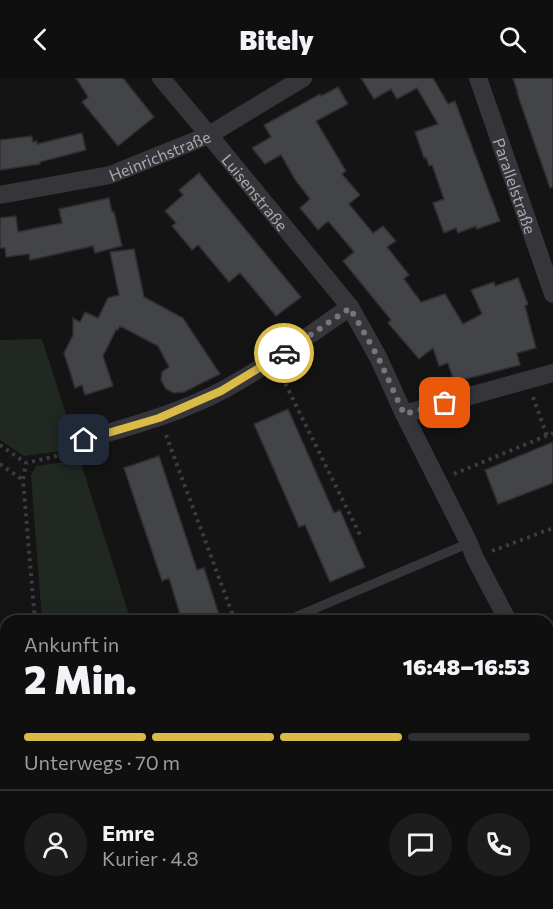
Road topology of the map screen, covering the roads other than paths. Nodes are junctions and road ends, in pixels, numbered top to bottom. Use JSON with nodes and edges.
{"nodes":[{"id":1,"x":161,"y":78,"type":"edge"},
{"id":2,"x":303,"y":78,"type":"edge"},
{"id":3,"x":477,"y":78,"type":"edge"},
{"id":4,"x":209,"y":135,"type":"junction"},
{"id":5,"x":0,"y":195,"type":"edge"},
{"id":6,"x":553,"y":294,"type":"edge"},
{"id":7,"x":350,"y":308,"type":"junction"},
{"id":8,"x":553,"y":373,"type":"edge"},
{"id":9,"x":404,"y":414,"type":"junction"},
{"id":10,"x":84,"y":440,"type":"road end"},
{"id":11,"x":472,"y":551,"type":"junction"},
{"id":12,"x":302,"y":615,"type":"edge"},
{"id":13,"x":505,"y":615,"type":"edge"}],
"edges":[{"from":1,"to":4,"type":"street","name":"Luisenstraße"},
{"from":2,"to":4,"type":"street","name":"Heinrichstraße"},
{"from":3,"to":6,"type":"street","name":"Parallelstraße"},
{"from":4,"to":5,"type":"street","name":"Heinrichstraße"},
{"from":4,"to":7,"type":"street","name":"Luisenstraße"},
{"from":7,"to":9,"type":"street","name":"Luisenstraße"},
{"from":7,"to":10,"type":"street"},
{"from":8,"to":9,"type":"street"},
{"from":9,"to":11,"type":"street","name":"Luisenstraße"},
{"from":11,"to":12,"type":"lane"},
{"from":11,"to":13,"type":"street","name":"Luisenstraße"}]}
